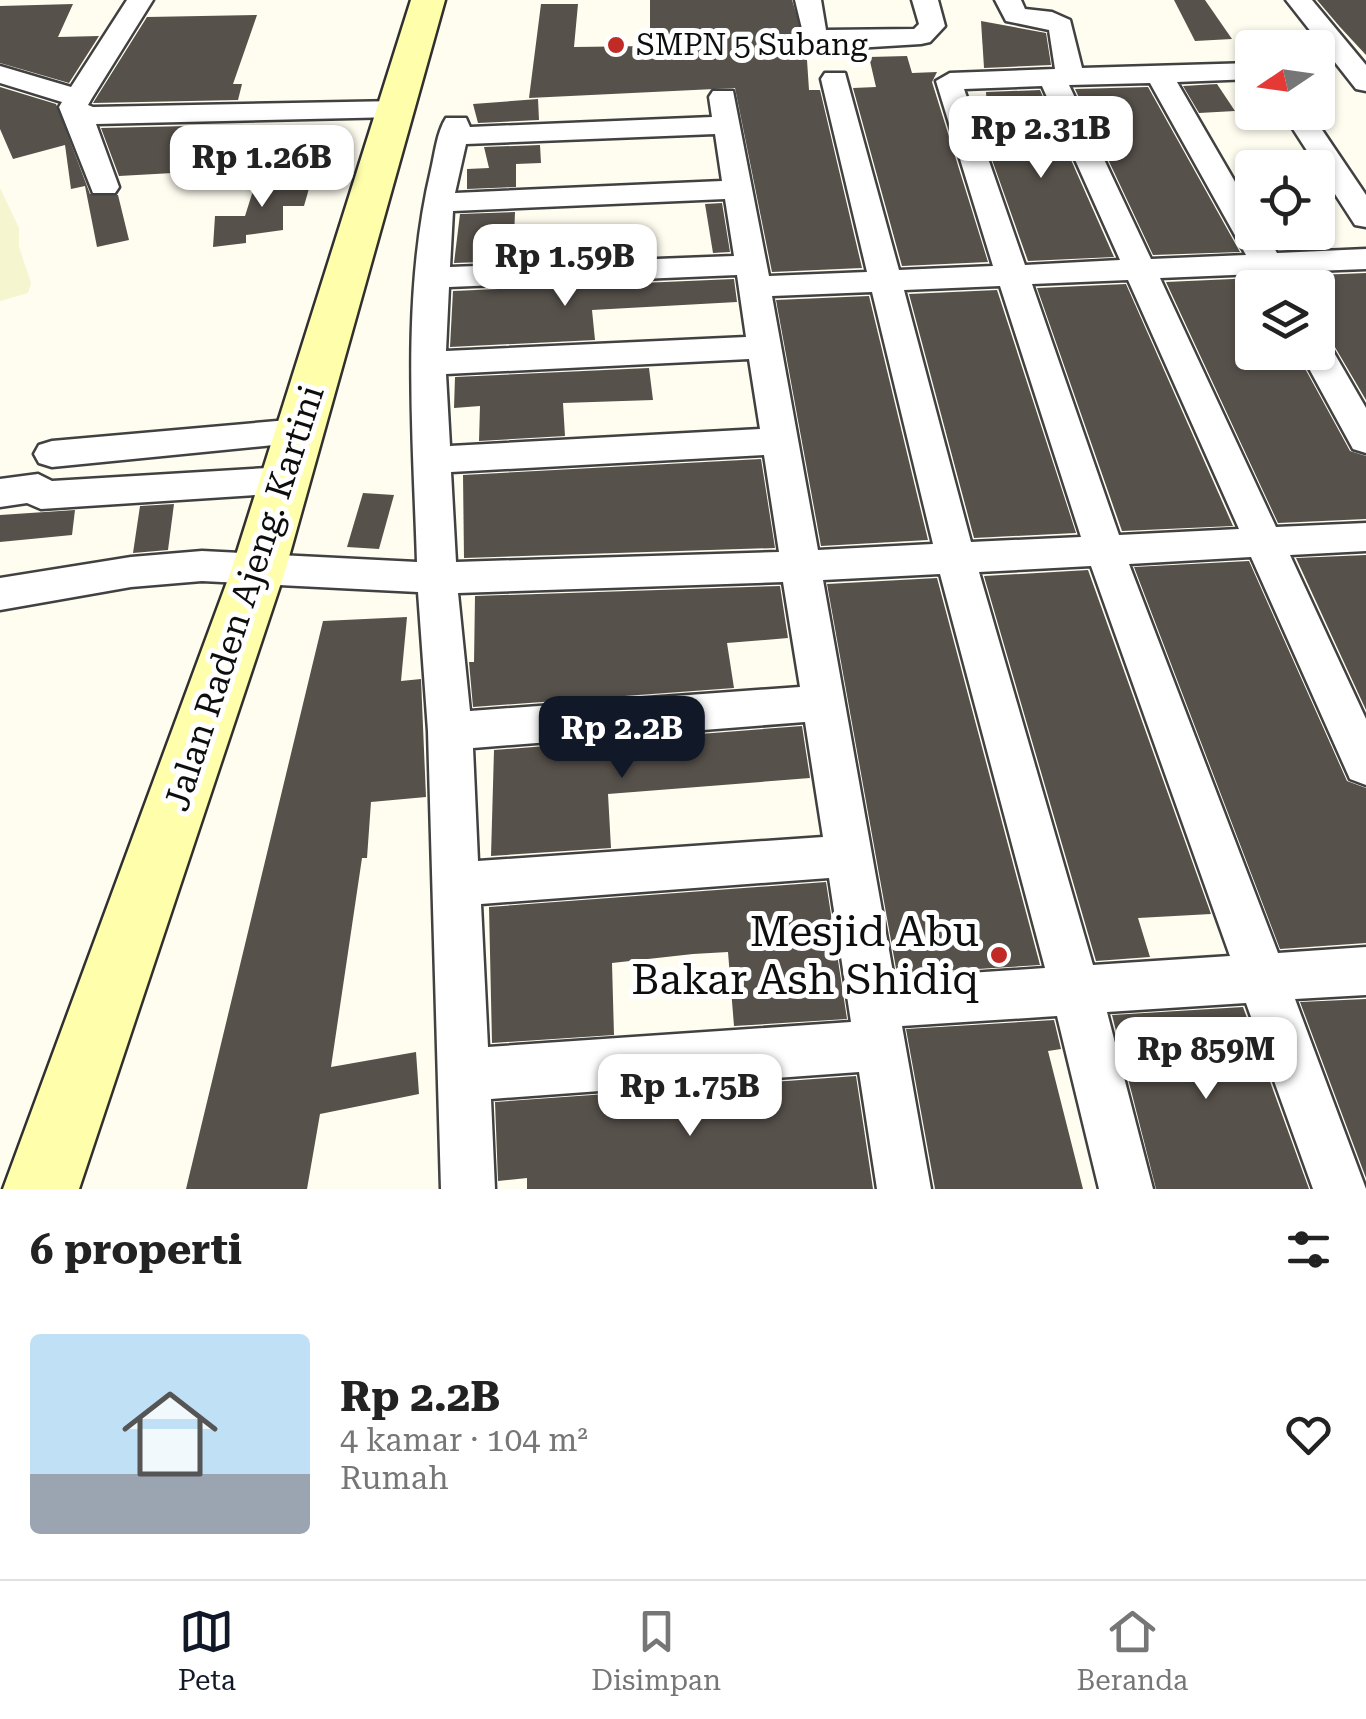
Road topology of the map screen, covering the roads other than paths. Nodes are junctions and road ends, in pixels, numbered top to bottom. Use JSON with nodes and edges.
{"nodes":[{"id":1,"x":140,"y":0,"type":"edge"},
{"id":2,"x":428,"y":0,"type":"edge"},
{"id":3,"x":808,"y":0,"type":"edge"},
{"id":4,"x":924,"y":0,"type":"edge"},
{"id":5,"x":1008,"y":0,"type":"edge"},
{"id":6,"x":1299,"y":0,"type":"edge"},
{"id":7,"x":1235,"y":71,"type":"edge"},
{"id":8,"x":1158,"y":72,"type":"junction"},
{"id":9,"x":1357,"y":72,"type":"edge"},
{"id":10,"x":0,"y":74,"type":"edge"},
{"id":11,"x":1060,"y":75,"type":"junction"},
{"id":12,"x":835,"y":79,"type":"dead end"},
{"id":13,"x":78,"y":106,"type":"junction"},
{"id":14,"x":396,"y":109,"type":"junction"},
{"id":15,"x":1308,"y":130,"type":"edge"},
{"id":16,"x":104,"y":187,"type":"dead end"},
{"id":17,"x":738,"y":188,"type":"junction"},
{"id":18,"x":438,"y":203,"type":"junction"},
{"id":19,"x":1366,"y":218,"type":"edge"},
{"id":20,"x":1366,"y":260,"type":"edge"},
{"id":21,"x":1140,"y":268,"type":"junction"},
{"id":22,"x":1270,"y":270,"type":"edge"},
{"id":23,"x":1308,"y":270,"type":"edge"},
{"id":24,"x":1013,"y":274,"type":"junction"},
{"id":25,"x":1235,"y":274,"type":"edge"},
{"id":26,"x":753,"y":276,"type":"junction"},
{"id":27,"x":431,"y":278,"type":"junction"},
{"id":28,"x":887,"y":280,"type":"junction"},
{"id":29,"x":766,"y":348,"type":"junction"},
{"id":30,"x":428,"y":363,"type":"junction"},
{"id":31,"x":1326,"y":370,"type":"edge"},
{"id":32,"x":1366,"y":440,"type":"edge"},
{"id":33,"x":781,"y":441,"type":"junction"},
{"id":34,"x":52,"y":454,"type":"dead end"},
{"id":35,"x":293,"y":456,"type":"junction"},
{"id":36,"x":434,"y":460,"type":"junction"},
{"id":37,"x":0,"y":493,"type":"edge"},
{"id":38,"x":1366,"y":537,"type":"edge"},
{"id":39,"x":1264,"y":542,"type":"junction"},
{"id":40,"x":1105,"y":552,"type":"junction"},
{"id":41,"x":955,"y":556,"type":"junction"},
{"id":42,"x":802,"y":566,"type":"junction"},
{"id":43,"x":258,"y":571,"type":"junction"},
{"id":44,"x":437,"y":578,"type":"junction"},
{"id":45,"x":0,"y":594,"type":"edge"},
{"id":46,"x":823,"y":703,"type":"junction"},
{"id":47,"x":450,"y":731,"type":"junction"},
{"id":48,"x":1366,"y":766,"type":"edge"},
{"id":49,"x":846,"y":856,"type":"junction"},
{"id":50,"x":457,"y":884,"type":"junction"},
{"id":51,"x":1366,"y":971,"type":"edge"},
{"id":52,"x":1264,"y":977,"type":"junction"},
{"id":53,"x":1076,"y":991,"type":"junction"},
{"id":54,"x":874,"y":1024,"type":"junction"},
{"id":55,"x":462,"y":1074,"type":"junction"},
{"id":56,"x":40,"y":1189,"type":"edge"},
{"id":57,"x":468,"y":1189,"type":"edge"},
{"id":58,"x":904,"y":1189,"type":"edge"},
{"id":59,"x":1126,"y":1189,"type":"edge"},
{"id":60,"x":1340,"y":1189,"type":"edge"}],
"edges":[{"from":1,"to":13,"type":"street"},
{"from":2,"to":14,"type":"main road","name":"Jalan Raden Ajeng. Kartini"},
{"from":3,"to":4,"type":"street"},
{"from":5,"to":11,"type":"street"},
{"from":6,"to":9,"type":"street"},
{"from":7,"to":8,"type":"street"},
{"from":8,"to":11,"type":"street"},
{"from":8,"to":22,"type":"street"},
{"from":10,"to":13,"type":"street"},
{"from":11,"to":21,"type":"street"},
{"from":11,"to":24,"type":"street"},
{"from":12,"to":28,"type":"street"},
{"from":13,"to":14,"type":"street"},
{"from":13,"to":16,"type":"street"},
{"from":14,"to":35,"type":"main road","name":"Jalan Raden Ajeng. Kartini"},
{"from":15,"to":19,"type":"street"},
{"from":17,"to":18,"type":"street"},
{"from":17,"to":18,"type":"street"},
{"from":17,"to":26,"type":"street"},
{"from":18,"to":27,"type":"street"},
{"from":20,"to":23,"type":"street"},
{"from":21,"to":24,"type":"street"},
{"from":21,"to":25,"type":"street"},
{"from":21,"to":39,"type":"street"},
{"from":24,"to":28,"type":"street"},
{"from":24,"to":40,"type":"street"},
{"from":26,"to":27,"type":"street"},
{"from":26,"to":28,"type":"street"},
{"from":26,"to":29,"type":"street"},
{"from":27,"to":30,"type":"street"},
{"from":28,"to":41,"type":"street"},
{"from":29,"to":30,"type":"street"},
{"from":29,"to":33,"type":"street"},
{"from":30,"to":36,"type":"street"},
{"from":31,"to":32,"type":"street"},
{"from":33,"to":36,"type":"street"},
{"from":33,"to":42,"type":"street"},
{"from":34,"to":35,"type":"street"},
{"from":35,"to":37,"type":"street"},
{"from":35,"to":43,"type":"main road","name":"Jalan Raden Ajeng. Kartini"},
{"from":36,"to":44,"type":"street"},
{"from":38,"to":39,"type":"street"},
{"from":39,"to":40,"type":"street"},
{"from":39,"to":48,"type":"street"},
{"from":40,"to":41,"type":"street"},
{"from":40,"to":52,"type":"street"},
{"from":41,"to":42,"type":"street"},
{"from":41,"to":53,"type":"street"},
{"from":42,"to":44,"type":"street"},
{"from":42,"to":46,"type":"street"},
{"from":43,"to":44,"type":"street"},
{"from":43,"to":45,"type":"street"},
{"from":43,"to":56,"type":"main road","name":"Jalan Raden Ajeng. Kartini"},
{"from":44,"to":47,"type":"street"},
{"from":46,"to":47,"type":"street"},
{"from":46,"to":49,"type":"street"},
{"from":47,"to":50,"type":"street"},
{"from":49,"to":50,"type":"street"},
{"from":49,"to":54,"type":"street"},
{"from":50,"to":55,"type":"street"},
{"from":51,"to":52,"type":"street"},
{"from":52,"to":53,"type":"street"},
{"from":52,"to":60,"type":"street"},
{"from":53,"to":54,"type":"street"},
{"from":53,"to":59,"type":"street"},
{"from":54,"to":55,"type":"street"},
{"from":54,"to":58,"type":"street"},
{"from":55,"to":57,"type":"street"}]}
